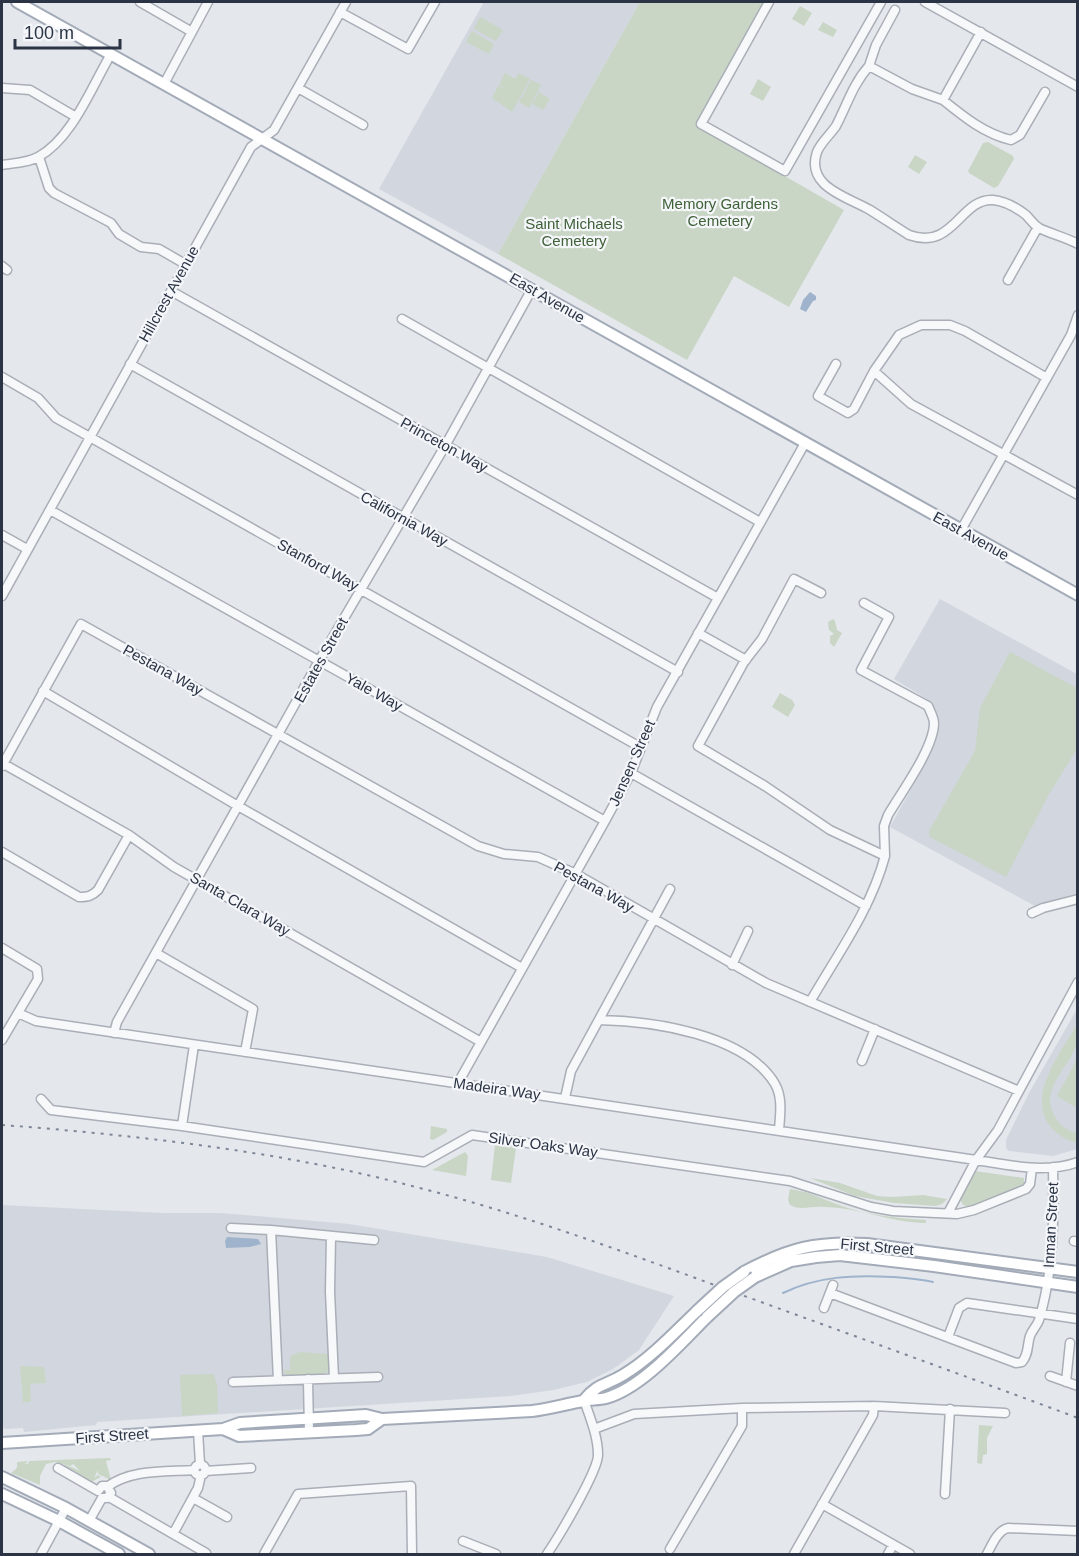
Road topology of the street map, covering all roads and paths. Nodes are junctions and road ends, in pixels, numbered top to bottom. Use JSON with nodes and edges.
{"nodes":[{"id":1,"x":17,"y":2,"type":"edge"},
{"id":2,"x":208,"y":2,"type":"edge"},
{"id":3,"x":346,"y":2,"type":"edge"},
{"id":4,"x":435,"y":2,"type":"edge"},
{"id":5,"x":769,"y":2,"type":"edge"},
{"id":6,"x":881,"y":2,"type":"edge"},
{"id":7,"x":925,"y":2,"type":"edge"},
{"id":8,"x":140,"y":3,"type":"edge"},
{"id":9,"x":896,"y":10,"type":"dead end"},
{"id":10,"x":340,"y":12,"type":"junction"},
{"id":11,"x":192,"y":32,"type":"junction"},
{"id":12,"x":981,"y":32,"type":"junction"},
{"id":13,"x":111,"y":54,"type":"junction"},
{"id":14,"x":869,"y":66,"type":"junction"},
{"id":15,"x":164,"y":84,"type":"junction"},
{"id":16,"x":1077,"y":87,"type":"edge"},
{"id":17,"x":2,"y":88,"type":"edge"},
{"id":18,"x":298,"y":88,"type":"junction"},
{"id":19,"x":1045,"y":92,"type":"dead end"},
{"id":20,"x":943,"y":100,"type":"junction"},
{"id":21,"x":76,"y":117,"type":"junction"},
{"id":22,"x":363,"y":125,"type":"dead end"},
{"id":23,"x":261,"y":139,"type":"junction"},
{"id":24,"x":39,"y":157,"type":"junction"},
{"id":25,"x":2,"y":165,"type":"edge"},
{"id":26,"x":1038,"y":227,"type":"junction"},
{"id":27,"x":1077,"y":244,"type":"edge"},
{"id":28,"x":185,"y":264,"type":"junction"},
{"id":29,"x":1008,"y":280,"type":"dead end"},
{"id":30,"x":532,"y":289,"type":"junction"},
{"id":31,"x":171,"y":291,"type":"junction"},
{"id":32,"x":1077,"y":315,"type":"edge"},
{"id":33,"x":402,"y":319,"type":"dead end"},
{"id":34,"x":130,"y":364,"type":"junction"},
{"id":35,"x":836,"y":364,"type":"dead end"},
{"id":36,"x":488,"y":368,"type":"junction"},
{"id":37,"x":874,"y":371,"type":"junction"},
{"id":38,"x":1047,"y":378,"type":"junction"},
{"id":39,"x":3,"y":380,"type":"edge"},
{"id":40,"x":90,"y":437,"type":"junction"},
{"id":41,"x":805,"y":443,"type":"junction"},
{"id":42,"x":445,"y":446,"type":"junction"},
{"id":43,"x":1004,"y":454,"type":"junction"},
{"id":44,"x":1077,"y":495,"type":"edge"},
{"id":45,"x":50,"y":510,"type":"junction"},
{"id":46,"x":403,"y":518,"type":"junction"},
{"id":47,"x":760,"y":522,"type":"junction"},
{"id":48,"x":961,"y":530,"type":"junction"},
{"id":49,"x":2,"y":535,"type":"edge"},
{"id":50,"x":27,"y":549,"type":"junction"},
{"id":51,"x":361,"y":589,"type":"junction"},
{"id":52,"x":821,"y":593,"type":"dead end"},
{"id":53,"x":1077,"y":595,"type":"edge"},
{"id":54,"x":2,"y":596,"type":"edge"},
{"id":55,"x":718,"y":598,"type":"junction"},
{"id":56,"x":864,"y":603,"type":"dead end"},
{"id":57,"x":698,"y":633,"type":"junction"},
{"id":58,"x":746,"y":660,"type":"junction"},
{"id":59,"x":319,"y":661,"type":"junction"},
{"id":60,"x":678,"y":672,"type":"junction"},
{"id":61,"x":44,"y":692,"type":"junction"},
{"id":62,"x":280,"y":734,"type":"junction"},
{"id":63,"x":640,"y":747,"type":"junction"},
{"id":64,"x":2,"y":764,"type":"edge"},
{"id":65,"x":631,"y":773,"type":"junction"},
{"id":66,"x":238,"y":806,"type":"junction"},
{"id":67,"x":605,"y":821,"type":"junction"},
{"id":68,"x":129,"y":835,"type":"junction"},
{"id":69,"x":2,"y":852,"type":"edge"},
{"id":70,"x":885,"y":856,"type":"junction"},
{"id":71,"x":576,"y":874,"type":"junction"},
{"id":72,"x":197,"y":879,"type":"junction"},
{"id":73,"x":670,"y":889,"type":"dead end"},
{"id":74,"x":1077,"y":899,"type":"edge"},
{"id":75,"x":866,"y":906,"type":"junction"},
{"id":76,"x":1032,"y":913,"type":"dead end"},
{"id":77,"x":654,"y":921,"type":"junction"},
{"id":78,"x":748,"y":931,"type":"dead end"},
{"id":79,"x":2,"y":948,"type":"edge"},
{"id":80,"x":156,"y":953,"type":"junction"},
{"id":81,"x":732,"y":964,"type":"junction"},
{"id":82,"x":522,"y":968,"type":"junction"},
{"id":83,"x":1077,"y":982,"type":"edge"},
{"id":84,"x":810,"y":1002,"type":"junction"},
{"id":85,"x":18,"y":1013,"type":"junction"},
{"id":86,"x":598,"y":1020,"type":"junction"},
{"id":87,"x":875,"y":1029,"type":"junction"},
{"id":88,"x":114,"y":1032,"type":"junction"},
{"id":89,"x":2,"y":1040,"type":"edge"},
{"id":90,"x":481,"y":1042,"type":"junction"},
{"id":91,"x":195,"y":1045,"type":"junction"},
{"id":92,"x":245,"y":1052,"type":"junction"},
{"id":93,"x":862,"y":1061,"type":"dead end"},
{"id":94,"x":458,"y":1083,"type":"junction"},
{"id":95,"x":1019,"y":1091,"type":"junction"},
{"id":96,"x":565,"y":1098,"type":"junction"},
{"id":97,"x":41,"y":1099,"type":"dead end"},
{"id":98,"x":182,"y":1126,"type":"junction"},
{"id":99,"x":779,"y":1130,"type":"junction"},
{"id":100,"x":976,"y":1160,"type":"junction"},
{"id":101,"x":1077,"y":1162,"type":"edge"},
{"id":102,"x":1053,"y":1167,"type":"junction"},
{"id":103,"x":1032,"y":1168,"type":"junction"},
{"id":104,"x":948,"y":1214,"type":"junction"},
{"id":105,"x":231,"y":1228,"type":"dead end"},
{"id":106,"x":271,"y":1230,"type":"junction"},
{"id":107,"x":331,"y":1236,"type":"junction"},
{"id":108,"x":374,"y":1240,"type":"dead end"},
{"id":109,"x":1050,"y":1269,"type":"junction"},
{"id":110,"x":1077,"y":1272,"type":"edge"},
{"id":111,"x":1048,"y":1282,"type":"junction"},
{"id":112,"x":1077,"y":1287,"type":"edge"},
{"id":113,"x":824,"y":1308,"type":"dead end"},
{"id":114,"x":1041,"y":1313,"type":"junction"},
{"id":115,"x":702,"y":1314,"type":"junction"},
{"id":116,"x":1077,"y":1319,"type":"edge"},
{"id":117,"x":948,"y":1337,"type":"junction"},
{"id":118,"x":1070,"y":1343,"type":"dead end"},
{"id":119,"x":1050,"y":1376,"type":"dead end"},
{"id":120,"x":378,"y":1377,"type":"dead end"},
{"id":121,"x":334,"y":1378,"type":"junction"},
{"id":122,"x":308,"y":1379,"type":"junction"},
{"id":123,"x":278,"y":1380,"type":"junction"},
{"id":124,"x":233,"y":1382,"type":"dead end"},
{"id":125,"x":1066,"y":1382,"type":"junction"},
{"id":126,"x":1077,"y":1386,"type":"edge"},
{"id":127,"x":584,"y":1400,"type":"junction"},
{"id":128,"x":874,"y":1406,"type":"junction"},
{"id":129,"x":742,"y":1408,"type":"junction"},
{"id":130,"x":950,"y":1409,"type":"junction"},
{"id":131,"x":1005,"y":1413,"type":"dead end"},
{"id":132,"x":308,"y":1419,"type":"junction"},
{"id":133,"x":382,"y":1419,"type":"junction"},
{"id":134,"x":223,"y":1429,"type":"junction"},
{"id":135,"x":594,"y":1429,"type":"junction"},
{"id":136,"x":198,"y":1431,"type":"junction"},
{"id":137,"x":309,"y":1432,"type":"junction"},
{"id":138,"x":2,"y":1443,"type":"edge"},
{"id":139,"x":58,"y":1468,"type":"dead end"},
{"id":140,"x":250,"y":1468,"type":"dead end"},
{"id":141,"x":200,"y":1470,"type":"junction"},
{"id":142,"x":2,"y":1477,"type":"edge"},
{"id":143,"x":945,"y":1494,"type":"dead end"},
{"id":144,"x":4,"y":1495,"type":"edge"},
{"id":145,"x":103,"y":1495,"type":"junction"},
{"id":146,"x":193,"y":1498,"type":"junction"},
{"id":147,"x":822,"y":1504,"type":"junction"},
{"id":148,"x":66,"y":1508,"type":"junction"},
{"id":149,"x":227,"y":1517,"type":"dead end"},
{"id":150,"x":59,"y":1521,"type":"junction"},
{"id":151,"x":89,"y":1521,"type":"junction"},
{"id":152,"x":1077,"y":1531,"type":"edge"},
{"id":153,"x":173,"y":1534,"type":"junction"},
{"id":154,"x":463,"y":1541,"type":"dead end"},
{"id":155,"x":893,"y":1545,"type":"junction"},
{"id":156,"x":670,"y":1549,"type":"dead end"},
{"id":157,"x":206,"y":1553,"type":"dead end"},
{"id":158,"x":268,"y":1553,"type":"edge"},
{"id":159,"x":41,"y":1554,"type":"edge"},
{"id":160,"x":119,"y":1554,"type":"edge"},
{"id":161,"x":149,"y":1554,"type":"edge"},
{"id":162,"x":412,"y":1554,"type":"edge"},
{"id":163,"x":496,"y":1554,"type":"edge"},
{"id":164,"x":547,"y":1554,"type":"edge"},
{"id":165,"x":794,"y":1554,"type":"edge"},
{"id":166,"x":888,"y":1554,"type":"edge"},
{"id":167,"x":910,"y":1554,"type":"edge"},
{"id":168,"x":987,"y":1554,"type":"edge"}],
"edges":[{"from":1,"to":13,"type":"main road","name":"East Avenue"},
{"from":2,"to":11,"type":"street"},
{"from":3,"to":10,"type":"street","name":"Hillcrest Avenue"},
{"from":4,"to":10,"type":"street"},
{"from":5,"to":6,"type":"street"},
{"from":7,"to":12,"type":"street"},
{"from":8,"to":11,"type":"street"},
{"from":9,"to":14,"type":"street"},
{"from":10,"to":18,"type":"street","name":"Hillcrest Avenue"},
{"from":11,"to":15,"type":"street"},
{"from":12,"to":16,"type":"street"},
{"from":12,"to":20,"type":"street"},
{"from":13,"to":15,"type":"main road","name":"East Avenue"},
{"from":13,"to":21,"type":"street"},
{"from":14,"to":20,"type":"street"},
{"from":14,"to":26,"type":"street"},
{"from":15,"to":23,"type":"main road","name":"East Avenue"},
{"from":17,"to":21,"type":"street"},
{"from":18,"to":22,"type":"street"},
{"from":18,"to":23,"type":"street","name":"Hillcrest Avenue"},
{"from":19,"to":20,"type":"street"},
{"from":21,"to":24,"type":"street"},
{"from":23,"to":28,"type":"street","name":"Hillcrest Avenue"},
{"from":23,"to":30,"type":"main road","name":"East Avenue"},
{"from":24,"to":25,"type":"street"},
{"from":24,"to":28,"type":"street"},
{"from":26,"to":27,"type":"street"},
{"from":26,"to":29,"type":"street"},
{"from":28,"to":31,"type":"street","name":"Hillcrest Avenue"},
{"from":30,"to":36,"type":"street","name":"Estates Street"},
{"from":30,"to":41,"type":"main road","name":"East Avenue"},
{"from":31,"to":34,"type":"street","name":"Hillcrest Avenue"},
{"from":31,"to":42,"type":"street","name":"Princeton Way"},
{"from":32,"to":38,"type":"street"},
{"from":33,"to":36,"type":"street"},
{"from":34,"to":40,"type":"street","name":"Hillcrest Avenue"},
{"from":34,"to":46,"type":"street","name":"California Way"},
{"from":35,"to":37,"type":"street"},
{"from":36,"to":42,"type":"street","name":"Estates Street"},
{"from":36,"to":47,"type":"street"},
{"from":37,"to":38,"type":"street"},
{"from":37,"to":43,"type":"street"},
{"from":38,"to":43,"type":"street"},
{"from":39,"to":40,"type":"street","name":"Stanford Way"},
{"from":40,"to":45,"type":"street","name":"Hillcrest Avenue"},
{"from":40,"to":51,"type":"street","name":"Stanford Way"},
{"from":41,"to":47,"type":"street","name":"Jensen Street"},
{"from":41,"to":48,"type":"main road","name":"East Avenue"},
{"from":42,"to":46,"type":"street","name":"Estates Street"},
{"from":42,"to":55,"type":"street","name":"Princeton Way"},
{"from":43,"to":44,"type":"street"},
{"from":43,"to":48,"type":"street"},
{"from":45,"to":50,"type":"street","name":"Hillcrest Avenue"},
{"from":45,"to":59,"type":"street","name":"Yale Way"},
{"from":46,"to":51,"type":"street","name":"Estates Street"},
{"from":46,"to":60,"type":"street","name":"California Way"},
{"from":47,"to":55,"type":"street","name":"Jensen Street"},
{"from":48,"to":53,"type":"main road","name":"East Avenue"},
{"from":49,"to":50,"type":"street"},
{"from":50,"to":54,"type":"street","name":"Hillcrest Avenue"},
{"from":51,"to":59,"type":"street","name":"Estates Street"},
{"from":51,"to":63,"type":"street","name":"Stanford Way"},
{"from":52,"to":58,"type":"street"},
{"from":55,"to":57,"type":"street","name":"Jensen Street"},
{"from":56,"to":70,"type":"street"},
{"from":57,"to":58,"type":"street"},
{"from":57,"to":60,"type":"street","name":"Jensen Street"},
{"from":58,"to":70,"type":"street"},
{"from":59,"to":62,"type":"street","name":"Estates Street"},
{"from":59,"to":67,"type":"street","name":"Yale Way"},
{"from":60,"to":63,"type":"street","name":"Jensen Street"},
{"from":61,"to":62,"type":"street","name":"Pestana Way"},
{"from":61,"to":64,"type":"street"},
{"from":61,"to":66,"type":"street"},
{"from":62,"to":66,"type":"street","name":"Estates Street"},
{"from":62,"to":71,"type":"street","name":"Pestana Way"},
{"from":63,"to":65,"type":"street","name":"Jensen Street"},
{"from":64,"to":68,"type":"street","name":"Santa Clara Way"},
{"from":65,"to":67,"type":"street","name":"Jensen Street"},
{"from":65,"to":75,"type":"street"},
{"from":66,"to":72,"type":"street","name":"Estates Street"},
{"from":66,"to":82,"type":"street"},
{"from":67,"to":71,"type":"street","name":"Jensen Street"},
{"from":68,"to":69,"type":"street"},
{"from":68,"to":72,"type":"street","name":"Santa Clara Way"},
{"from":70,"to":75,"type":"street"},
{"from":71,"to":77,"type":"street","name":"Pestana Way"},
{"from":71,"to":82,"type":"street","name":"Jensen Street"},
{"from":72,"to":80,"type":"street","name":"Estates Street"},
{"from":72,"to":90,"type":"street","name":"Santa Clara Way"},
{"from":73,"to":77,"type":"street"},
{"from":74,"to":76,"type":"street"},
{"from":75,"to":84,"type":"street"},
{"from":77,"to":81,"type":"street","name":"Pestana Way"},
{"from":77,"to":86,"type":"street"},
{"from":78,"to":81,"type":"street"},
{"from":79,"to":85,"type":"street"},
{"from":80,"to":88,"type":"street","name":"Estates Street"},
{"from":80,"to":92,"type":"street"},
{"from":81,"to":84,"type":"street","name":"Pestana Way"},
{"from":82,"to":90,"type":"street","name":"Jensen Street"},
{"from":83,"to":95,"type":"street"},
{"from":84,"to":87,"type":"street","name":"Pestana Way"},
{"from":85,"to":88,"type":"street","name":"Madeira Way"},
{"from":85,"to":89,"type":"street"},
{"from":86,"to":96,"type":"street"},
{"from":86,"to":99,"type":"street"},
{"from":87,"to":93,"type":"street"},
{"from":87,"to":95,"type":"street","name":"Pestana Way"},
{"from":88,"to":91,"type":"street","name":"Madeira Way"},
{"from":90,"to":94,"type":"street","name":"Jensen Street"},
{"from":91,"to":92,"type":"street","name":"Madeira Way"},
{"from":91,"to":98,"type":"street"},
{"from":92,"to":94,"type":"street","name":"Madeira Way"},
{"from":94,"to":96,"type":"street","name":"Madeira Way"},
{"from":95,"to":100,"type":"street"},
{"from":96,"to":99,"type":"street","name":"Madeira Way"},
{"from":97,"to":98,"type":"street","name":"Silver Oaks Way"},
{"from":98,"to":104,"type":"street","name":"Silver Oaks Way"},
{"from":99,"to":100,"type":"street","name":"Madeira Way"},
{"from":100,"to":103,"type":"street","name":"Madeira Way"},
{"from":100,"to":104,"type":"street"},
{"from":101,"to":102,"type":"street","name":"Madeira Way"},
{"from":102,"to":103,"type":"street","name":"Madeira Way"},
{"from":102,"to":109,"type":"street","name":"Inman Street"},
{"from":103,"to":104,"type":"street","name":"Silver Oaks Way"},
{"from":105,"to":106,"type":"street"},
{"from":106,"to":107,"type":"street"},
{"from":106,"to":123,"type":"street"},
{"from":107,"to":108,"type":"street"},
{"from":107,"to":121,"type":"street"},
{"from":109,"to":110,"type":"main road","name":"First Street"},
{"from":109,"to":111,"type":"street","name":"Inman Street"},
{"from":109,"to":115,"type":"main road","name":"First Street","bridge":true},
{"from":111,"to":112,"type":"main road","name":"First Street"},
{"from":111,"to":114,"type":"street","name":"Inman Street"},
{"from":111,"to":115,"type":"main road","name":"First Street","bridge":true},
{"from":113,"to":117,"type":"street"},
{"from":114,"to":116,"type":"street"},
{"from":114,"to":117,"type":"street"},
{"from":114,"to":117,"type":"street","name":"Inman Street"},
{"from":115,"to":127,"type":"main road","name":"First Street"},
{"from":118,"to":125,"type":"street"},
{"from":119,"to":125,"type":"street"},
{"from":120,"to":121,"type":"street"},
{"from":121,"to":122,"type":"street"},
{"from":122,"to":123,"type":"street"},
{"from":122,"to":132,"type":"street"},
{"from":123,"to":124,"type":"street"},
{"from":125,"to":126,"type":"street"},
{"from":127,"to":133,"type":"main road","name":"First Street"},
{"from":127,"to":135,"type":"street"},
{"from":128,"to":129,"type":"street"},
{"from":128,"to":130,"type":"street"},
{"from":128,"to":147,"type":"street"},
{"from":129,"to":135,"type":"street"},
{"from":129,"to":156,"type":"street"},
{"from":130,"to":131,"type":"street"},
{"from":130,"to":143,"type":"street"},
{"from":132,"to":133,"type":"main road","name":"First Street"},
{"from":132,"to":134,"type":"main road","name":"First Street"},
{"from":132,"to":137,"type":"street"},
{"from":133,"to":137,"type":"main road","name":"First Street"},
{"from":134,"to":136,"type":"main road","name":"First Street"},
{"from":134,"to":137,"type":"main road","name":"First Street"},
{"from":135,"to":164,"type":"street"},
{"from":136,"to":138,"type":"main road","name":"First Street"},
{"from":136,"to":141,"type":"street"},
{"from":139,"to":145,"type":"street"},
{"from":140,"to":141,"type":"street"},
{"from":141,"to":145,"type":"street"},
{"from":141,"to":146,"type":"street"},
{"from":142,"to":148,"type":"main road"},
{"from":144,"to":150,"type":"main road"},
{"from":145,"to":151,"type":"street"},
{"from":145,"to":153,"type":"street"},
{"from":146,"to":149,"type":"street"},
{"from":146,"to":153,"type":"street"},
{"from":147,"to":155,"type":"street"},
{"from":147,"to":165,"type":"street"},
{"from":148,"to":150,"type":"street"},
{"from":148,"to":151,"type":"main road"},
{"from":150,"to":159,"type":"street"},
{"from":150,"to":160,"type":"main road"},
{"from":151,"to":161,"type":"main road"},
{"from":152,"to":168,"type":"street"},
{"from":153,"to":157,"type":"street"},
{"from":154,"to":163,"type":"street"},
{"from":155,"to":166,"type":"street"},
{"from":155,"to":167,"type":"street"},
{"from":158,"to":162,"type":"street"}]}
